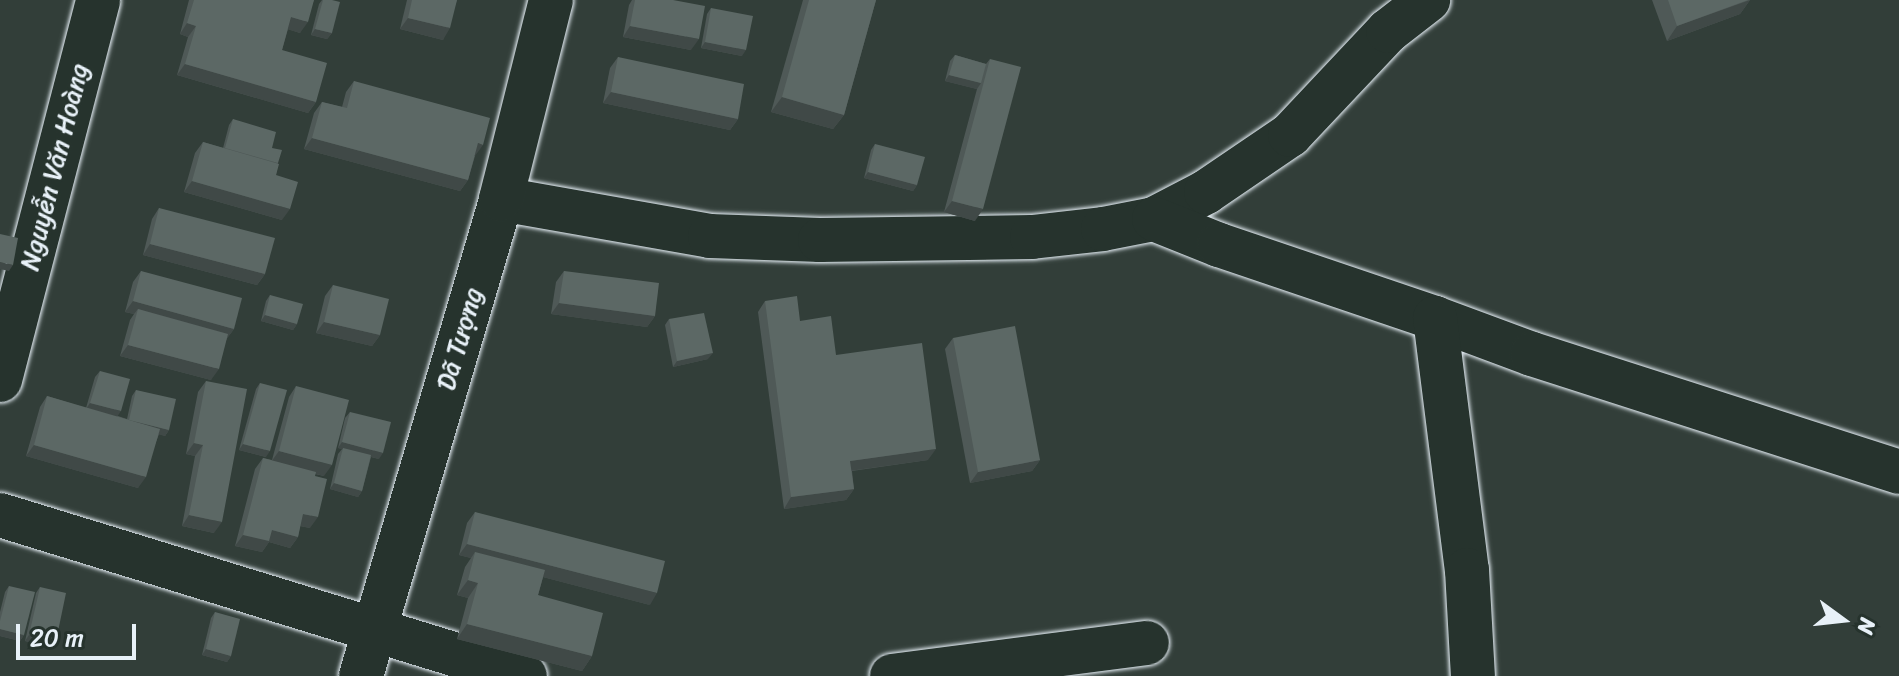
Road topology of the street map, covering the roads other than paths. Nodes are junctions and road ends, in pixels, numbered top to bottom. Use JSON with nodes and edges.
{"nodes":[{"id":1,"x":98,"y":0,"type":"edge"},
{"id":2,"x":551,"y":0,"type":"edge"},
{"id":3,"x":1428,"y":0,"type":"edge"},
{"id":4,"x":1382,"y":16,"type":"edge"},
{"id":5,"x":501,"y":199,"type":"junction"},
{"id":6,"x":1154,"y":219,"type":"junction"},
{"id":7,"x":1435,"y":318,"type":"junction"},
{"id":8,"x":0,"y":380,"type":"edge"},
{"id":9,"x":1899,"y":472,"type":"edge"},
{"id":10,"x":0,"y":515,"type":"edge"},
{"id":11,"x":374,"y":631,"type":"junction"},
{"id":12,"x":1147,"y":643,"type":"dead end"},
{"id":13,"x":361,"y":676,"type":"edge"},
{"id":14,"x":525,"y":676,"type":"edge"},
{"id":15,"x":892,"y":676,"type":"edge"},
{"id":16,"x":1473,"y":676,"type":"edge"}],
"edges":[{"from":1,"to":8,"type":"street","name":"Nguyễn Văn Hoàng"},
{"from":2,"to":5,"type":"street","name":"Dã Tượng"},
{"from":3,"to":4,"type":"street"},
{"from":4,"to":6,"type":"street"},
{"from":5,"to":6,"type":"street"},
{"from":5,"to":11,"type":"street","name":"Dã Tượng"},
{"from":6,"to":7,"type":"street"},
{"from":7,"to":9,"type":"street"},
{"from":7,"to":16,"type":"street"},
{"from":10,"to":11,"type":"street"},
{"from":11,"to":13,"type":"street","name":"Dã Tượng"},
{"from":11,"to":14,"type":"street"},
{"from":12,"to":15,"type":"street"}]}
